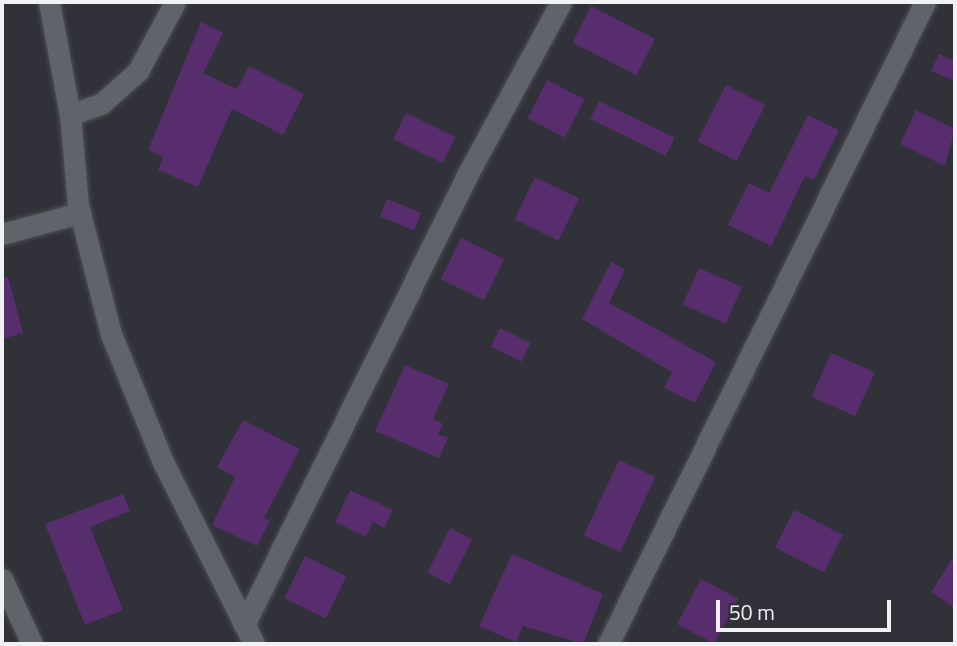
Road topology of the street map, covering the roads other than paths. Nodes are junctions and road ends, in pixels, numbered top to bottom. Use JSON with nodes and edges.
{"nodes":[{"id":1,"x":49,"y":2,"type":"edge"},
{"id":2,"x":175,"y":2,"type":"edge"},
{"id":3,"x":562,"y":2,"type":"edge"},
{"id":4,"x":925,"y":2,"type":"edge"},
{"id":5,"x":70,"y":115,"type":"junction"},
{"id":6,"x":80,"y":213,"type":"junction"},
{"id":7,"x":2,"y":234,"type":"edge"},
{"id":8,"x":2,"y":579,"type":"edge"},
{"id":9,"x":249,"y":635,"type":"edge"},
{"id":10,"x":32,"y":644,"type":"edge"},
{"id":11,"x":608,"y":644,"type":"edge"}],
"edges":[{"from":1,"to":5,"type":"street"},
{"from":2,"to":5,"type":"street"},
{"from":3,"to":9,"type":"street"},
{"from":4,"to":11,"type":"street"},
{"from":5,"to":6,"type":"street"},
{"from":6,"to":7,"type":"street"},
{"from":6,"to":9,"type":"street"},
{"from":8,"to":10,"type":"street"}]}
